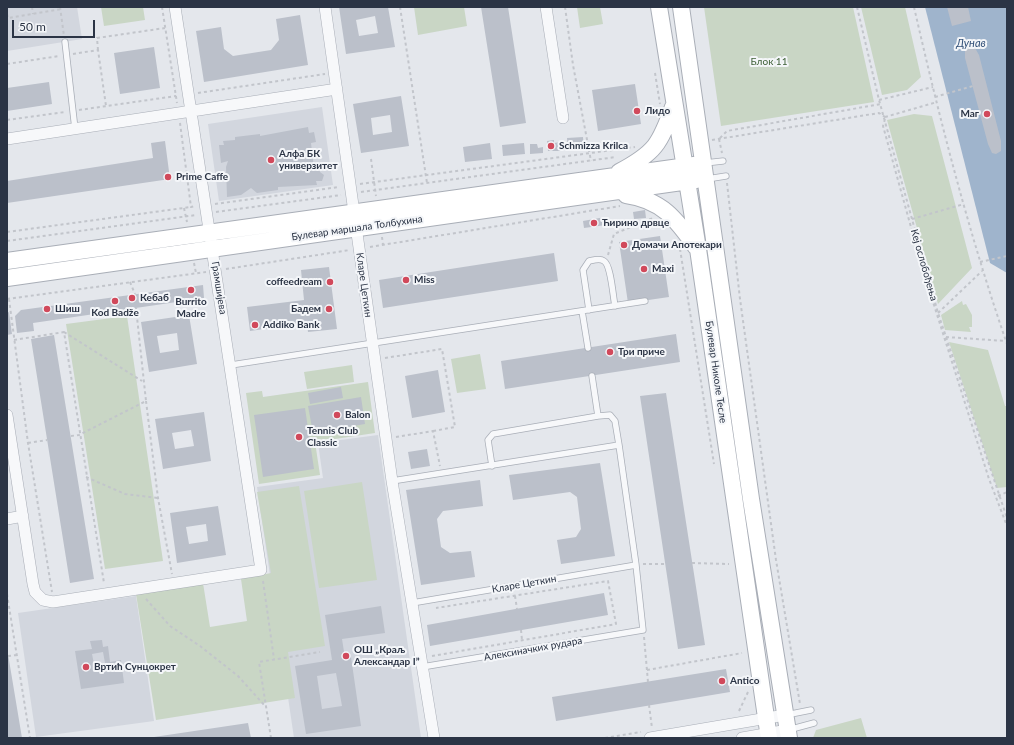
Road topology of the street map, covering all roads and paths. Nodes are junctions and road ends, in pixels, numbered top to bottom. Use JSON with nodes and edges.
{"nodes":[{"id":1,"x":32,"y":7,"type":"edge"},
{"id":2,"x":175,"y":7,"type":"edge"},
{"id":3,"x":325,"y":7,"type":"edge"},
{"id":4,"x":400,"y":7,"type":"edge"},
{"id":5,"x":546,"y":7,"type":"edge"},
{"id":6,"x":565,"y":7,"type":"edge"},
{"id":7,"x":659,"y":7,"type":"edge"},
{"id":8,"x":681,"y":7,"type":"edge"},
{"id":9,"x":857,"y":7,"type":"edge"},
{"id":10,"x":914,"y":7,"type":"edge"},
{"id":11,"x":60,"y":8,"type":"edge"},
{"id":12,"x":7,"y":14,"type":"edge"},
{"id":13,"x":33,"y":14,"type":"junction"},
{"id":14,"x":165,"y":28,"type":"dead end"},
{"id":15,"x":65,"y":42,"type":"joint"},
{"id":16,"x":98,"y":50,"type":"junction"},
{"id":17,"x":67,"y":55,"type":"junction"},
{"id":18,"x":7,"y":64,"type":"edge"},
{"id":19,"x":654,"y":69,"type":"dead end"},
{"id":20,"x":335,"y":73,"type":"junction"},
{"id":21,"x":973,"y":86,"type":"dead end"},
{"id":22,"x":933,"y":87,"type":"junction"},
{"id":23,"x":337,"y":89,"type":"junction"},
{"id":24,"x":188,"y":94,"type":"junction"},
{"id":25,"x":935,"y":97,"type":"junction"},
{"id":26,"x":880,"y":100,"type":"junction"},
{"id":27,"x":937,"y":102,"type":"junction"},
{"id":28,"x":881,"y":104,"type":"junction"},
{"id":29,"x":106,"y":106,"type":"junction"},
{"id":30,"x":667,"y":106,"type":"junction"},
{"id":31,"x":73,"y":110,"type":"junction"},
{"id":32,"x":191,"y":111,"type":"junction"},
{"id":33,"x":563,"y":118,"type":"dead end"},
{"id":34,"x":885,"y":118,"type":"junction"},
{"id":35,"x":7,"y":120,"type":"edge"},
{"id":36,"x":75,"y":129,"type":"junction"},
{"id":37,"x":7,"y":139,"type":"edge"},
{"id":38,"x":719,"y":139,"type":"junction"},
{"id":39,"x":638,"y":146,"type":"dead end"},
{"id":40,"x":627,"y":153,"type":"dead end"},
{"id":41,"x":621,"y":157,"type":"dead end"},
{"id":42,"x":370,"y":159,"type":"dead end"},
{"id":43,"x":591,"y":161,"type":"junction"},
{"id":44,"x":723,"y":161,"type":"joint"},
{"id":45,"x":705,"y":171,"type":"junction"},
{"id":46,"x":685,"y":174,"type":"junction"},
{"id":47,"x":726,"y":176,"type":"joint"},
{"id":48,"x":610,"y":177,"type":"junction"},
{"id":49,"x":427,"y":183,"type":"junction"},
{"id":50,"x":375,"y":190,"type":"junction"},
{"id":51,"x":611,"y":193,"type":"junction"},
{"id":52,"x":351,"y":194,"type":"junction"},
{"id":53,"x":964,"y":204,"type":"junction"},
{"id":54,"x":624,"y":206,"type":"dead end"},
{"id":55,"x":191,"y":207,"type":"dead end"},
{"id":56,"x":378,"y":209,"type":"junction"},
{"id":57,"x":207,"y":213,"type":"junction"},
{"id":58,"x":654,"y":217,"type":"dead end"},
{"id":59,"x":912,"y":219,"type":"junction"},
{"id":60,"x":355,"y":220,"type":"junction"},
{"id":61,"x":7,"y":232,"type":"edge"},
{"id":62,"x":210,"y":233,"type":"junction"},
{"id":63,"x":7,"y":240,"type":"edge"},
{"id":64,"x":680,"y":247,"type":"dead end"},
{"id":65,"x":359,"y":249,"type":"junction"},
{"id":66,"x":698,"y":249,"type":"junction"},
{"id":67,"x":213,"y":250,"type":"junction"},
{"id":68,"x":1007,"y":256,"type":"edge"},
{"id":69,"x":7,"y":261,"type":"edge"},
{"id":70,"x":606,"y":262,"type":"junction"},
{"id":71,"x":980,"y":262,"type":"junction"},
{"id":72,"x":216,"y":270,"type":"junction"},
{"id":73,"x":982,"y":271,"type":"junction"},
{"id":74,"x":7,"y":278,"type":"edge"},
{"id":75,"x":129,"y":282,"type":"junction"},
{"id":76,"x":135,"y":294,"type":"dead end"},
{"id":77,"x":8,"y":299,"type":"edge"},
{"id":78,"x":645,"y":302,"type":"dead end"},
{"id":79,"x":615,"y":306,"type":"junction"},
{"id":80,"x":136,"y":308,"type":"dead end"},
{"id":81,"x":589,"y":310,"type":"junction"},
{"id":82,"x":582,"y":311,"type":"junction"},
{"id":83,"x":937,"y":313,"type":"junction"},
{"id":84,"x":64,"y":332,"type":"junction"},
{"id":85,"x":945,"y":337,"type":"junction"},
{"id":86,"x":14,"y":340,"type":"junction"},
{"id":87,"x":1007,"y":342,"type":"edge"},
{"id":88,"x":372,"y":343,"type":"junction"},
{"id":89,"x":588,"y":348,"type":"dead end"},
{"id":90,"x":383,"y":359,"type":"dead end"},
{"id":91,"x":231,"y":365,"type":"junction"},
{"id":92,"x":592,"y":376,"type":"dead end"},
{"id":93,"x":143,"y":381,"type":"junction"},
{"id":94,"x":146,"y":401,"type":"junction"},
{"id":95,"x":7,"y":415,"type":"edge"},
{"id":96,"x":598,"y":416,"type":"junction"},
{"id":97,"x":395,"y":431,"type":"dead end"},
{"id":98,"x":433,"y":431,"type":"junction"},
{"id":99,"x":79,"y":435,"type":"junction"},
{"id":100,"x":71,"y":436,"type":"dead end"},
{"id":101,"x":47,"y":440,"type":"dead end"},
{"id":102,"x":28,"y":443,"type":"junction"},
{"id":103,"x":619,"y":445,"type":"junction"},
{"id":104,"x":492,"y":466,"type":"junction"},
{"id":105,"x":715,"y":466,"type":"dead end"},
{"id":106,"x":441,"y":474,"type":"junction"},
{"id":107,"x":86,"y":477,"type":"junction"},
{"id":108,"x":392,"y":481,"type":"junction"},
{"id":109,"x":1007,"y":492,"type":"edge"},
{"id":110,"x":997,"y":497,"type":"junction"},
{"id":111,"x":158,"y":498,"type":"junction"},
{"id":112,"x":23,"y":516,"type":"junction"},
{"id":113,"x":1007,"y":518,"type":"edge"},
{"id":114,"x":7,"y":519,"type":"edge"},
{"id":115,"x":1007,"y":526,"type":"edge"},
{"id":116,"x":728,"y":556,"type":"dead end"},
{"id":117,"x":692,"y":563,"type":"dead end"},
{"id":118,"x":665,"y":564,"type":"dead end"},
{"id":119,"x":729,"y":564,"type":"junction"},
{"id":120,"x":636,"y":565,"type":"junction"},
{"id":121,"x":261,"y":570,"type":"junction"},
{"id":122,"x":730,"y":571,"type":"dead end"},
{"id":123,"x":174,"y":584,"type":"junction"},
{"id":124,"x":138,"y":589,"type":"junction"},
{"id":125,"x":7,"y":594,"type":"edge"},
{"id":126,"x":106,"y":594,"type":"junction"},
{"id":127,"x":515,"y":596,"type":"junction"},
{"id":128,"x":54,"y":602,"type":"junction"},
{"id":129,"x":412,"y":603,"type":"junction"},
{"id":130,"x":433,"y":609,"type":"dead end"},
{"id":131,"x":517,"y":609,"type":"dead end"},
{"id":132,"x":521,"y":630,"type":"dead end"},
{"id":133,"x":643,"y":630,"type":"junction"},
{"id":134,"x":522,"y":640,"type":"junction"},
{"id":135,"x":741,"y":646,"type":"dead end"},
{"id":136,"x":320,"y":652,"type":"dead end"},
{"id":137,"x":742,"y":653,"type":"junction"},
{"id":138,"x":17,"y":654,"type":"junction"},
{"id":139,"x":8,"y":656,"type":"dead end"},
{"id":140,"x":274,"y":659,"type":"junction"},
{"id":141,"x":743,"y":660,"type":"dead end"},
{"id":142,"x":424,"y":662,"type":"junction"},
{"id":143,"x":647,"y":670,"type":"junction"},
{"id":144,"x":648,"y":682,"type":"dead end"},
{"id":145,"x":747,"y":687,"type":"dead end"},
{"id":146,"x":650,"y":705,"type":"dead end"},
{"id":147,"x":266,"y":707,"type":"junction"},
{"id":148,"x":811,"y":710,"type":"dead end"},
{"id":149,"x":814,"y":723,"type":"dead end"},
{"id":150,"x":738,"y":724,"type":"junction"},
{"id":151,"x":791,"y":724,"type":"edge"},
{"id":152,"x":768,"y":730,"type":"edge"},
{"id":153,"x":651,"y":734,"type":"edge"},
{"id":154,"x":30,"y":738,"type":"edge"},
{"id":155,"x":271,"y":738,"type":"edge"},
{"id":156,"x":434,"y":738,"type":"edge"},
{"id":157,"x":742,"y":738,"type":"edge"}],
"edges":[{"from":1,"to":13,"type":"path"},
{"from":2,"to":24,"type":"street","name":"Грамшијева"},
{"from":3,"to":20,"type":"street","name":"Кларе Цеткин"},
{"from":4,"to":49,"type":"path"},
{"from":5,"to":33,"type":"street"},
{"from":6,"to":43,"type":"path"},
{"from":7,"to":30,"type":"main road","name":"Булевар Николе Тесле"},
{"from":8,"to":45,"type":"main road","name":"Булевар Николе Тесле"},
{"from":9,"to":26,"type":"path","name":"Кеј ослобођења"},
{"from":10,"to":22,"type":"path"},
{"from":11,"to":13,"type":"path"},
{"from":11,"to":15,"type":"path"},
{"from":12,"to":13,"type":"path"},
{"from":14,"to":16,"type":"path"},
{"from":15,"to":17,"type":"lane"},
{"from":16,"to":17,"type":"path"},
{"from":16,"to":29,"type":"path"},
{"from":17,"to":18,"type":"path"},
{"from":17,"to":31,"type":"lane"},
{"from":19,"to":30,"type":"path"},
{"from":20,"to":23,"type":"street","name":"Кларе Цеткин"},
{"from":20,"to":24,"type":"path"},
{"from":21,"to":25,"type":"path"},
{"from":22,"to":25,"type":"path"},
{"from":22,"to":26,"type":"path"},
{"from":23,"to":32,"type":"street"},
{"from":23,"to":52,"type":"street","name":"Кларе Цеткин"},
{"from":24,"to":29,"type":"path"},
{"from":24,"to":32,"type":"street","name":"Грамшијева"},
{"from":25,"to":27,"type":"path"},
{"from":26,"to":28,"type":"path","name":"Кеј ослобођења"},
{"from":27,"to":34,"type":"path"},
{"from":27,"to":53,"type":"path"},
{"from":28,"to":34,"type":"path","name":"Кеј ослобођења"},
{"from":28,"to":38,"type":"path"},
{"from":29,"to":31,"type":"path"},
{"from":30,"to":46,"type":"main road","name":"Булевар Николе Тесле"},
{"from":30,"to":48,"type":"main road"},
{"from":31,"to":35,"type":"path"},
{"from":31,"to":36,"type":"lane"},
{"from":32,"to":36,"type":"street"},
{"from":32,"to":57,"type":"street","name":"Грамшијева"},
{"from":34,"to":38,"type":"path"},
{"from":34,"to":59,"type":"path","name":"Кеј ослобођења"},
{"from":34,"to":83,"type":"path"},
{"from":36,"to":37,"type":"street"},
{"from":38,"to":44,"type":"path"},
{"from":39,"to":40,"type":"path"},
{"from":41,"to":43,"type":"path"},
{"from":42,"to":50,"type":"path"},
{"from":43,"to":49,"type":"path"},
{"from":44,"to":45,"type":"lane"},
{"from":45,"to":46,"type":"main road","name":"Булевар маршала Толбухина"},
{"from":45,"to":47,"type":"lane"},
{"from":45,"to":151,"type":"main road","name":"Булевар Николе Тесле"},
{"from":46,"to":48,"type":"main road","name":"Булевар маршала Толбухина"},
{"from":46,"to":51,"type":"main road","name":"Булевар маршала Толбухина"},
{"from":46,"to":66,"type":"main road","name":"Булевар Николе Тесле"},
{"from":47,"to":151,"type":"path"},
{"from":48,"to":56,"type":"main road","name":"Булевар маршала Толбухина"},
{"from":49,"to":50,"type":"path"},
{"from":50,"to":52,"type":"path"},
{"from":50,"to":56,"type":"path"},
{"from":51,"to":60,"type":"main road","name":"Булевар маршала Толбухина"},
{"from":51,"to":66,"type":"main road"},
{"from":52,"to":57,"type":"path"},
{"from":52,"to":60,"type":"street","name":"Кларе Цеткин"},
{"from":53,"to":59,"type":"path"},
{"from":53,"to":71,"type":"path"},
{"from":54,"to":65,"type":"path"},
{"from":55,"to":61,"type":"path"},
{"from":56,"to":60,"type":"main road","name":"Булевар маршала Толбухина"},
{"from":57,"to":62,"type":"street","name":"Грамшијева"},
{"from":57,"to":63,"type":"path"},
{"from":58,"to":70,"type":"path"},
{"from":59,"to":83,"type":"path","name":"Кеј ослобођења"},
{"from":60,"to":62,"type":"main road","name":"Булевар маршала Толбухина"},
{"from":60,"to":65,"type":"street","name":"Кларе Цеткин"},
{"from":60,"to":67,"type":"main road","name":"Булевар маршала Толбухина"},
{"from":62,"to":67,"type":"street","name":"Грамшијева"},
{"from":62,"to":69,"type":"main road","name":"Булевар маршала Толбухина"},
{"from":64,"to":105,"type":"path"},
{"from":65,"to":72,"type":"path"},
{"from":65,"to":88,"type":"street","name":"Кларе Цеткин"},
{"from":66,"to":152,"type":"main road","name":"Булевар Николе Тесле"},
{"from":67,"to":72,"type":"street","name":"Грамшијева"},
{"from":67,"to":74,"type":"main road","name":"Булевар маршала Толбухина"},
{"from":68,"to":71,"type":"path"},
{"from":70,"to":79,"type":"lane"},
{"from":70,"to":81,"type":"lane"},
{"from":71,"to":73,"type":"path"},
{"from":72,"to":75,"type":"path"},
{"from":72,"to":91,"type":"street","name":"Грамшијева"},
{"from":73,"to":83,"type":"path"},
{"from":73,"to":87,"type":"path"},
{"from":75,"to":76,"type":"path"},
{"from":75,"to":77,"type":"path"},
{"from":77,"to":86,"type":"path"},
{"from":78,"to":79,"type":"lane"},
{"from":79,"to":81,"type":"lane"},
{"from":80,"to":93,"type":"path"},
{"from":81,"to":82,"type":"lane"},
{"from":82,"to":88,"type":"lane"},
{"from":82,"to":89,"type":"lane"},
{"from":83,"to":85,"type":"path"},
{"from":84,"to":86,"type":"path"},
{"from":84,"to":93,"type":"path"},
{"from":84,"to":99,"type":"path"},
{"from":85,"to":87,"type":"path"},
{"from":85,"to":110,"type":"path"},
{"from":86,"to":102,"type":"path"},
{"from":88,"to":91,"type":"lane"},
{"from":88,"to":108,"type":"street","name":"Кларе Цеткин"},
{"from":90,"to":98,"type":"path"},
{"from":91,"to":121,"type":"street","name":"Грамшијева"},
{"from":92,"to":96,"type":"lane"},
{"from":93,"to":94,"type":"path"},
{"from":94,"to":99,"type":"path"},
{"from":94,"to":111,"type":"path"},
{"from":95,"to":112,"type":"street"},
{"from":96,"to":103,"type":"lane"},
{"from":96,"to":104,"type":"lane"},
{"from":97,"to":98,"type":"path"},
{"from":98,"to":106,"type":"path"},
{"from":99,"to":100,"type":"path"},
{"from":99,"to":107,"type":"path"},
{"from":101,"to":102,"type":"path"},
{"from":102,"to":128,"type":"path"},
{"from":103,"to":104,"type":"lane"},
{"from":103,"to":120,"type":"lane"},
{"from":104,"to":106,"type":"lane"},
{"from":106,"to":108,"type":"lane"},
{"from":107,"to":111,"type":"path"},
{"from":107,"to":126,"type":"path"},
{"from":108,"to":129,"type":"street","name":"Кларе Цеткин"},
{"from":109,"to":110,"type":"path"},
{"from":110,"to":113,"type":"path"},
{"from":110,"to":115,"type":"path"},
{"from":111,"to":123,"type":"path"},
{"from":112,"to":114,"type":"street"},
{"from":112,"to":128,"type":"street"},
{"from":116,"to":119,"type":"path"},
{"from":117,"to":119,"type":"path"},
{"from":118,"to":120,"type":"path"},
{"from":119,"to":122,"type":"path"},
{"from":120,"to":129,"type":"lane","name":"Кларе Цеткин"},
{"from":120,"to":133,"type":"lane"},
{"from":121,"to":123,"type":"street"},
{"from":121,"to":140,"type":"path"},
{"from":123,"to":124,"type":"street"},
{"from":124,"to":126,"type":"street"},
{"from":124,"to":147,"type":"path"},
{"from":125,"to":138,"type":"path"},
{"from":126,"to":128,"type":"street"},
{"from":127,"to":130,"type":"path"},
{"from":127,"to":131,"type":"path"},
{"from":127,"to":134,"type":"path"},
{"from":129,"to":142,"type":"street","name":"Кларе Цеткин"},
{"from":132,"to":134,"type":"path"},
{"from":133,"to":142,"type":"lane","name":"Алексиначких рудара"},
{"from":133,"to":143,"type":"path"},
{"from":134,"to":142,"type":"path"},
{"from":135,"to":137,"type":"path"},
{"from":136,"to":140,"type":"path"},
{"from":137,"to":141,"type":"path"},
{"from":137,"to":143,"type":"path"},
{"from":138,"to":139,"type":"path"},
{"from":138,"to":154,"type":"path"},
{"from":140,"to":147,"type":"path"},
{"from":142,"to":156,"type":"street","name":"Кларе Цеткин"},
{"from":143,"to":144,"type":"path"},
{"from":145,"to":150,"type":"path"},
{"from":146,"to":153,"type":"path"},
{"from":147,"to":155,"type":"path"},
{"from":148,"to":151,"type":"lane"},
{"from":149,"to":151,"type":"lane"},
{"from":150,"to":152,"type":"street"},
{"from":150,"to":153,"type":"street"},
{"from":151,"to":152,"type":"street"},
{"from":152,"to":157,"type":"street"}]}
